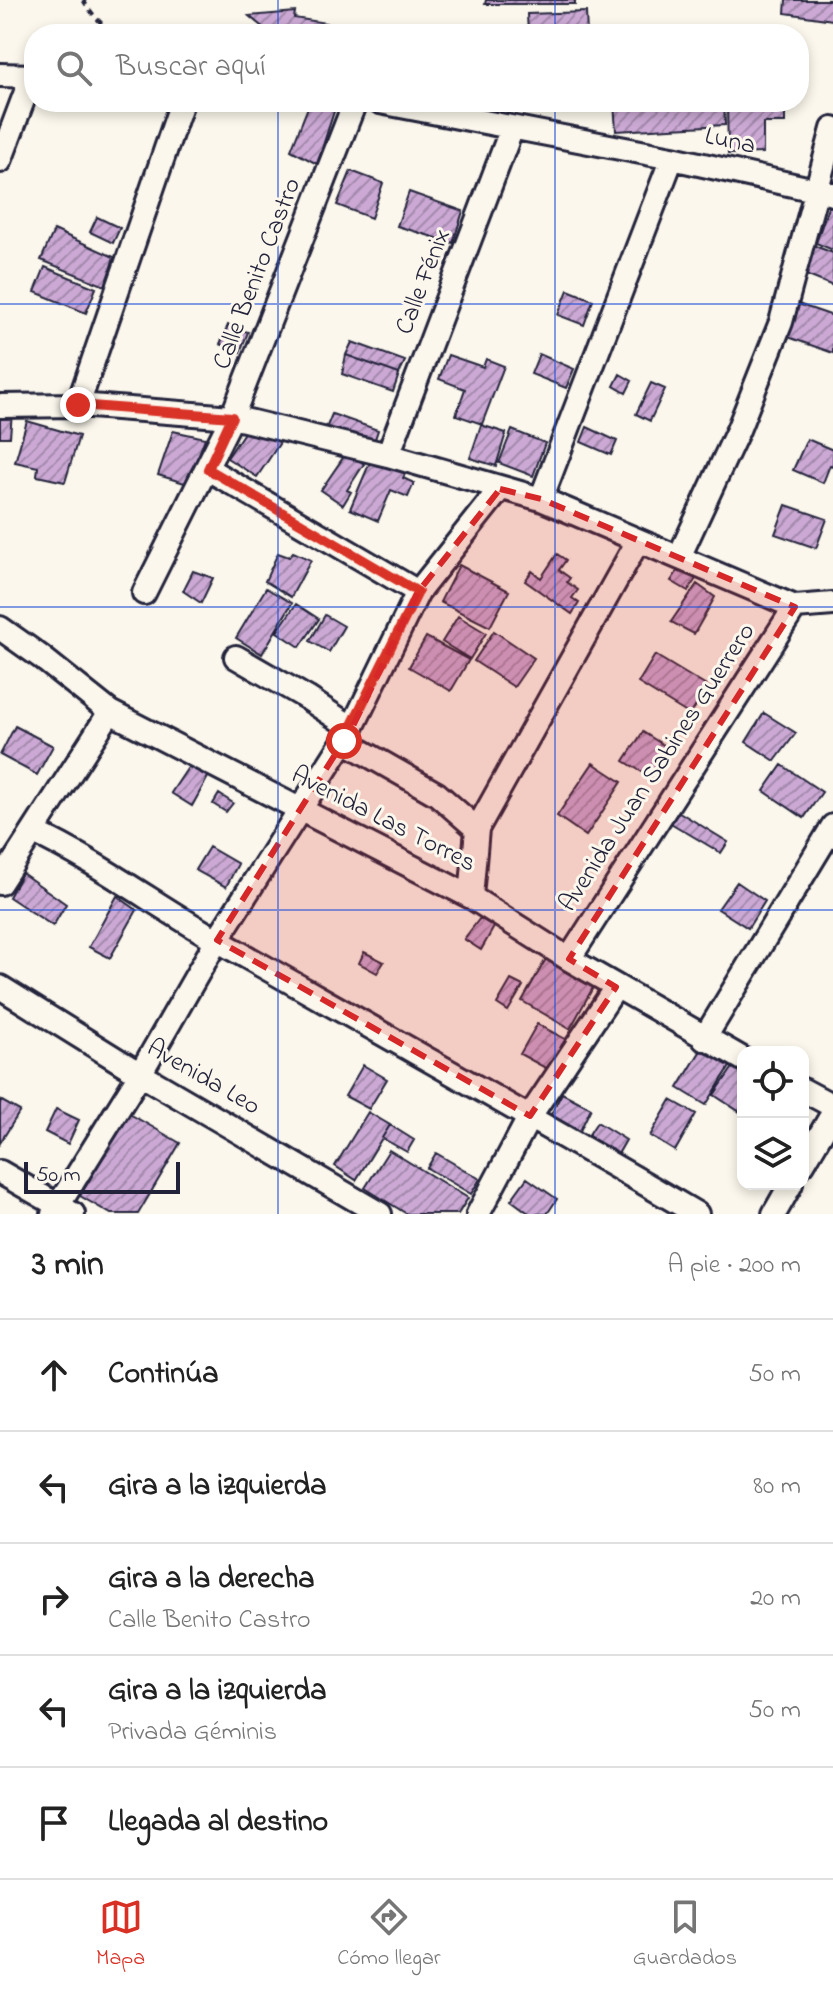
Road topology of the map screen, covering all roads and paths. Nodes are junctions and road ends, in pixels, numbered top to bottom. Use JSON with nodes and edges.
{"nodes":[{"id":1,"x":83,"y":0,"type":"edge"},
{"id":2,"x":102,"y":24,"type":"edge"},
{"id":3,"x":0,"y":75,"type":"edge"},
{"id":4,"x":24,"y":76,"type":"edge"},
{"id":5,"x":24,"y":99,"type":"edge"},
{"id":6,"x":179,"y":112,"type":"edge"},
{"id":7,"x":351,"y":112,"type":"edge"},
{"id":8,"x":431,"y":112,"type":"edge"},
{"id":9,"x":512,"y":128,"type":"junction"},
{"id":10,"x":833,"y":129,"type":"edge"},
{"id":11,"x":672,"y":158,"type":"junction"},
{"id":12,"x":0,"y":161,"type":"edge"},
{"id":13,"x":827,"y":181,"type":"edge"},
{"id":14,"x":78,"y":405,"type":"junction"},
{"id":15,"x":0,"y":406,"type":"edge"},
{"id":16,"x":232,"y":417,"type":"junction"},
{"id":17,"x":388,"y":455,"type":"junction"},
{"id":18,"x":208,"y":469,"type":"junction"},
{"id":19,"x":500,"y":489,"type":"junction"},
{"id":20,"x":541,"y":499,"type":"junction"},
{"id":21,"x":638,"y":541,"type":"junction"},
{"id":22,"x":679,"y":557,"type":"junction"},
{"id":23,"x":418,"y":592,"type":"junction"},
{"id":24,"x":144,"y":593,"type":"dead end"},
{"id":25,"x":833,"y":604,"type":"edge"},
{"id":26,"x":795,"y":607,"type":"junction"},
{"id":27,"x":0,"y":628,"type":"edge"},
{"id":28,"x":236,"y":657,"type":"dead end"},
{"id":29,"x":110,"y":712,"type":"junction"},
{"id":30,"x":348,"y":734,"type":"junction"},
{"id":31,"x":299,"y":809,"type":"junction"},
{"id":32,"x":833,"y":826,"type":"edge"},
{"id":33,"x":477,"y":829,"type":"junction"},
{"id":34,"x":34,"y":832,"type":"junction"},
{"id":35,"x":0,"y":883,"type":"edge"},
{"id":36,"x":471,"y":897,"type":"junction"},
{"id":37,"x":217,"y":940,"type":"junction"},
{"id":38,"x":569,"y":959,"type":"junction"},
{"id":39,"x":0,"y":987,"type":"edge"},
{"id":40,"x":616,"y":987,"type":"junction"},
{"id":41,"x":704,"y":1039,"type":"junction"},
{"id":42,"x":737,"y":1056,"type":"edge"},
{"id":43,"x":140,"y":1074,"type":"junction"},
{"id":44,"x":809,"y":1093,"type":"edge"},
{"id":45,"x":833,"y":1106,"type":"edge"},
{"id":46,"x":833,"y":1113,"type":"edge"},
{"id":47,"x":530,"y":1116,"type":"junction"},
{"id":48,"x":809,"y":1154,"type":"edge"},
{"id":49,"x":0,"y":1172,"type":"edge"},
{"id":50,"x":788,"y":1190,"type":"edge"},
{"id":51,"x":61,"y":1211,"type":"edge"},
{"id":52,"x":380,"y":1214,"type":"edge"},
{"id":53,"x":478,"y":1214,"type":"edge"},
{"id":54,"x":697,"y":1214,"type":"edge"},
{"id":55,"x":774,"y":1214,"type":"edge"}],
"edges":[{"from":1,"to":2,"type":"path"},
{"from":3,"to":4,"type":"street"},
{"from":5,"to":12,"type":"street"},
{"from":6,"to":14,"type":"street"},
{"from":7,"to":16,"type":"street","name":"Calle Benito Castro"},
{"from":8,"to":9,"type":"street","name":"Luna"},
{"from":9,"to":11,"type":"street","name":"Luna"},
{"from":9,"to":17,"type":"street","name":"Calle Fénix"},
{"from":10,"to":13,"type":"street"},
{"from":11,"to":13,"type":"street","name":"Luna"},
{"from":11,"to":20,"type":"street"},
{"from":13,"to":22,"type":"street"},
{"from":14,"to":15,"type":"street"},
{"from":14,"to":16,"type":"street"},
{"from":16,"to":17,"type":"street"},
{"from":16,"to":18,"type":"street","name":"Calle Benito Castro"},
{"from":17,"to":19,"type":"street"},
{"from":18,"to":23,"type":"street"},
{"from":18,"to":24,"type":"street","name":"Calle Benito Castro"},
{"from":19,"to":20,"type":"street"},
{"from":19,"to":23,"type":"street"},
{"from":20,"to":21,"type":"street"},
{"from":21,"to":22,"type":"street"},
{"from":21,"to":33,"type":"street"},
{"from":22,"to":26,"type":"street"},
{"from":23,"to":30,"type":"street"},
{"from":25,"to":26,"type":"street"},
{"from":26,"to":38,"type":"street","name":"Avenida Juan Sabines Guerrero"},
{"from":27,"to":29,"type":"street","name":"Avenida Las Torres"},
{"from":28,"to":30,"type":"street"},
{"from":29,"to":31,"type":"street","name":"Avenida Las Torres"},
{"from":29,"to":34,"type":"street"},
{"from":30,"to":31,"type":"street"},
{"from":30,"to":33,"type":"street"},
{"from":31,"to":36,"type":"street","name":"Avenida Las Torres"},
{"from":31,"to":37,"type":"street"},
{"from":32,"to":41,"type":"street"},
{"from":33,"to":36,"type":"street"},
{"from":34,"to":35,"type":"street"},
{"from":34,"to":37,"type":"street"},
{"from":36,"to":38,"type":"street","name":"Avenida Las Torres"},
{"from":37,"to":43,"type":"street"},
{"from":37,"to":47,"type":"street"},
{"from":38,"to":40,"type":"street","name":"Avenida Las Torres"},
{"from":39,"to":43,"type":"street","name":"Avenida Leo"},
{"from":40,"to":41,"type":"street","name":"Avenida Las Torres"},
{"from":40,"to":47,"type":"street"},
{"from":41,"to":42,"type":"street","name":"Avenida Las Torres"},
{"from":43,"to":51,"type":"street"},
{"from":43,"to":52,"type":"street","name":"Avenida Leo"},
{"from":44,"to":45,"type":"street"},
{"from":46,"to":48,"type":"street"},
{"from":47,"to":53,"type":"street"},
{"from":47,"to":54,"type":"street"},
{"from":49,"to":51,"type":"street"},
{"from":50,"to":55,"type":"street"}]}
